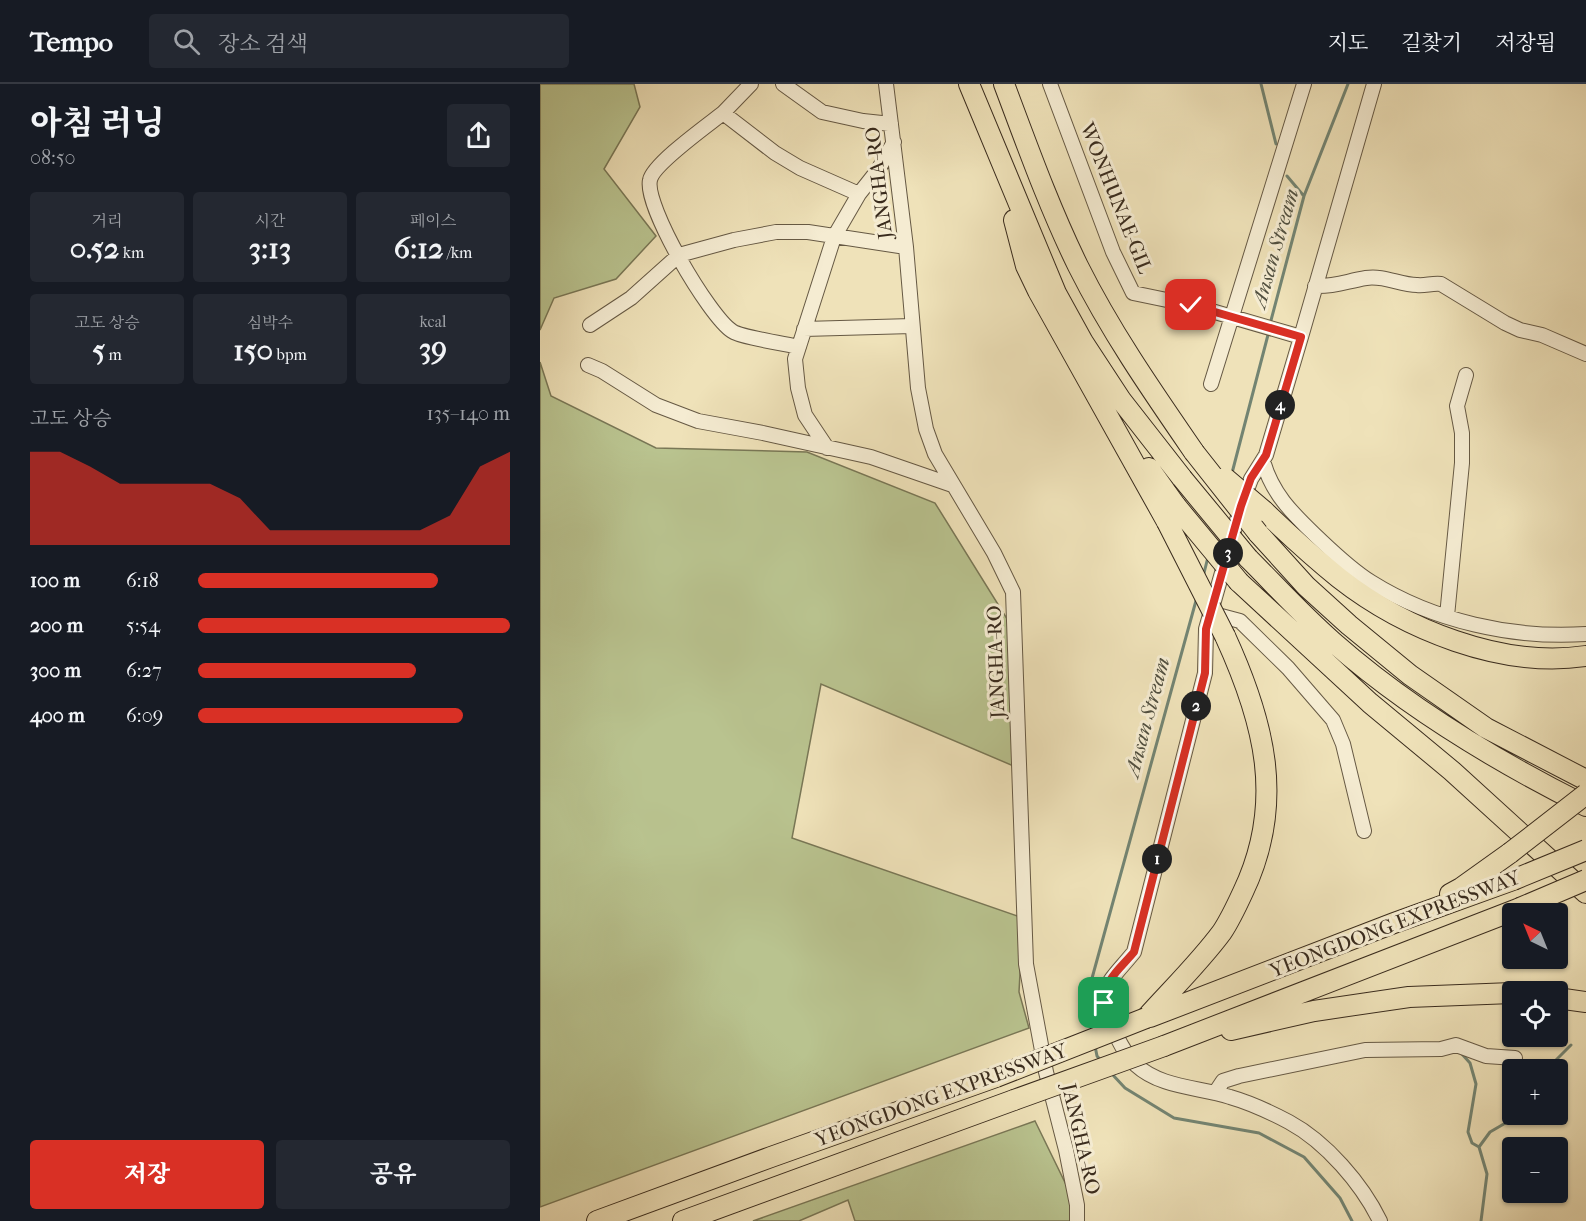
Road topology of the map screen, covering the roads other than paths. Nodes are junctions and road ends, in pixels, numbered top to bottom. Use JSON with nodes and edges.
{"nodes":[{"id":1,"x":751,"y":84,"type":"edge"},
{"id":2,"x":783,"y":84,"type":"edge"},
{"id":3,"x":886,"y":84,"type":"edge"},
{"id":4,"x":969,"y":84,"type":"edge"},
{"id":5,"x":1004,"y":84,"type":"edge"},
{"id":6,"x":1050,"y":84,"type":"edge"},
{"id":7,"x":1304,"y":84,"type":"edge"},
{"id":8,"x":1374,"y":84,"type":"edge"},
{"id":9,"x":723,"y":113,"type":"junction"},
{"id":10,"x":891,"y":124,"type":"junction"},
{"id":11,"x":894,"y":142,"type":"junction"},
{"id":12,"x":860,"y":194,"type":"junction"},
{"id":13,"x":834,"y":237,"type":"junction"},
{"id":14,"x":906,"y":247,"type":"junction"},
{"id":15,"x":679,"y":255,"type":"junction"},
{"id":16,"x":1315,"y":286,"type":"junction"},
{"id":17,"x":1047,"y":292,"type":"junction"},
{"id":18,"x":1234,"y":318,"type":"junction"},
{"id":19,"x":590,"y":325,"type":"dead end"},
{"id":20,"x":912,"y":326,"type":"junction"},
{"id":21,"x":804,"y":330,"type":"junction"},
{"id":22,"x":1299,"y":336,"type":"junction"},
{"id":23,"x":799,"y":347,"type":"junction"},
{"id":24,"x":1586,"y":354,"type":"edge"},
{"id":25,"x":588,"y":365,"type":"dead end"},
{"id":26,"x":1466,"y":375,"type":"dead end"},
{"id":27,"x":1210,"y":384,"type":"dead end"},
{"id":28,"x":827,"y":448,"type":"junction"},
{"id":29,"x":1194,"y":452,"type":"junction"},
{"id":30,"x":1263,"y":461,"type":"junction"},
{"id":31,"x":952,"y":485,"type":"junction"},
{"id":32,"x":1171,"y":514,"type":"junction"},
{"id":33,"x":1210,"y":613,"type":"junction"},
{"id":34,"x":1447,"y":616,"type":"junction"},
{"id":35,"x":1586,"y":634,"type":"edge"},
{"id":36,"x":1586,"y":656,"type":"edge"},
{"id":37,"x":1586,"y":780,"type":"edge"},
{"id":38,"x":1586,"y":794,"type":"edge"},
{"id":39,"x":1586,"y":806,"type":"edge"},
{"id":40,"x":1364,"y":831,"type":"dead end"},
{"id":41,"x":1586,"y":850,"type":"edge"},
{"id":42,"x":1586,"y":880,"type":"edge"},
{"id":43,"x":1586,"y":893,"type":"edge"},
{"id":44,"x":1394,"y":923,"type":"junction"},
{"id":45,"x":1502,"y":993,"type":"edge"},
{"id":46,"x":1568,"y":1000,"type":"edge"},
{"id":47,"x":1586,"y":1002,"type":"edge"},
{"id":48,"x":1146,"y":1018,"type":"junction"},
{"id":49,"x":1164,"y":1046,"type":"junction"},
{"id":50,"x":1515,"y":1058,"type":"dead end"},
{"id":51,"x":1215,"y":1093,"type":"junction"},
{"id":52,"x":597,"y":1221,"type":"edge"},
{"id":53,"x":683,"y":1221,"type":"edge"},
{"id":54,"x":1077,"y":1221,"type":"edge"},
{"id":55,"x":1380,"y":1221,"type":"edge"}],
"edges":[{"from":1,"to":9,"type":"street"},
{"from":2,"to":10,"type":"street"},
{"from":3,"to":10,"type":"street","name":"JANGHA-RO"},
{"from":4,"to":17,"type":"highway"},
{"from":5,"to":29,"type":"highway"},
{"from":6,"to":18,"type":"street","name":"WONHUNAE-GIL"},
{"from":7,"to":18,"type":"street"},
{"from":8,"to":16,"type":"street"},
{"from":9,"to":12,"type":"street"},
{"from":9,"to":15,"type":"street"},
{"from":10,"to":11,"type":"street","name":"JANGHA-RO"},
{"from":11,"to":12,"type":"street"},
{"from":11,"to":14,"type":"street","name":"JANGHA-RO"},
{"from":12,"to":13,"type":"street"},
{"from":13,"to":14,"type":"street"},
{"from":13,"to":15,"type":"street"},
{"from":13,"to":21,"type":"street"},
{"from":14,"to":20,"type":"street","name":"JANGHA-RO"},
{"from":15,"to":19,"type":"street"},
{"from":15,"to":23,"type":"street"},
{"from":16,"to":22,"type":"street"},
{"from":16,"to":24,"type":"street"},
{"from":17,"to":32,"type":"highway"},
{"from":17,"to":39,"type":"highway","bridge":true},
{"from":18,"to":22,"type":"street"},
{"from":18,"to":27,"type":"street"},
{"from":20,"to":21,"type":"street"},
{"from":20,"to":31,"type":"street","name":"JANGHA-RO"},
{"from":21,"to":23,"type":"street"},
{"from":22,"to":30,"type":"street"},
{"from":23,"to":28,"type":"street"},
{"from":25,"to":28,"type":"street"},
{"from":26,"to":34,"type":"street"},
{"from":28,"to":31,"type":"street"},
{"from":29,"to":36,"type":"highway","bridge":true},
{"from":29,"to":37,"type":"highway","bridge":true},
{"from":30,"to":33,"type":"street"},
{"from":30,"to":34,"type":"street"},
{"from":31,"to":54,"type":"street","name":"JANGHA-RO"},
{"from":32,"to":43,"type":"highway","bridge":true},
{"from":32,"to":48,"type":"highway","bridge":true},
{"from":33,"to":40,"type":"street"},
{"from":33,"to":51,"type":"street"},
{"from":34,"to":35,"type":"street"},
{"from":38,"to":44,"type":"highway","bridge":true},
{"from":41,"to":44,"type":"highway","name":"YEONGDONG EXPRESSWAY","bridge":true},
{"from":42,"to":49,"type":"highway","name":"YEONGDONG EXPRESSWAY","bridge":true},
{"from":44,"to":48,"type":"highway","name":"YEONGDONG EXPRESSWAY"},
{"from":45,"to":49,"type":"highway"},
{"from":46,"to":47,"type":"highway"},
{"from":48,"to":52,"type":"highway","name":"YEONGDONG EXPRESSWAY","bridge":true},
{"from":49,"to":53,"type":"highway","name":"YEONGDONG EXPRESSWAY","bridge":true},
{"from":50,"to":51,"type":"street"},
{"from":51,"to":55,"type":"street"}]}
